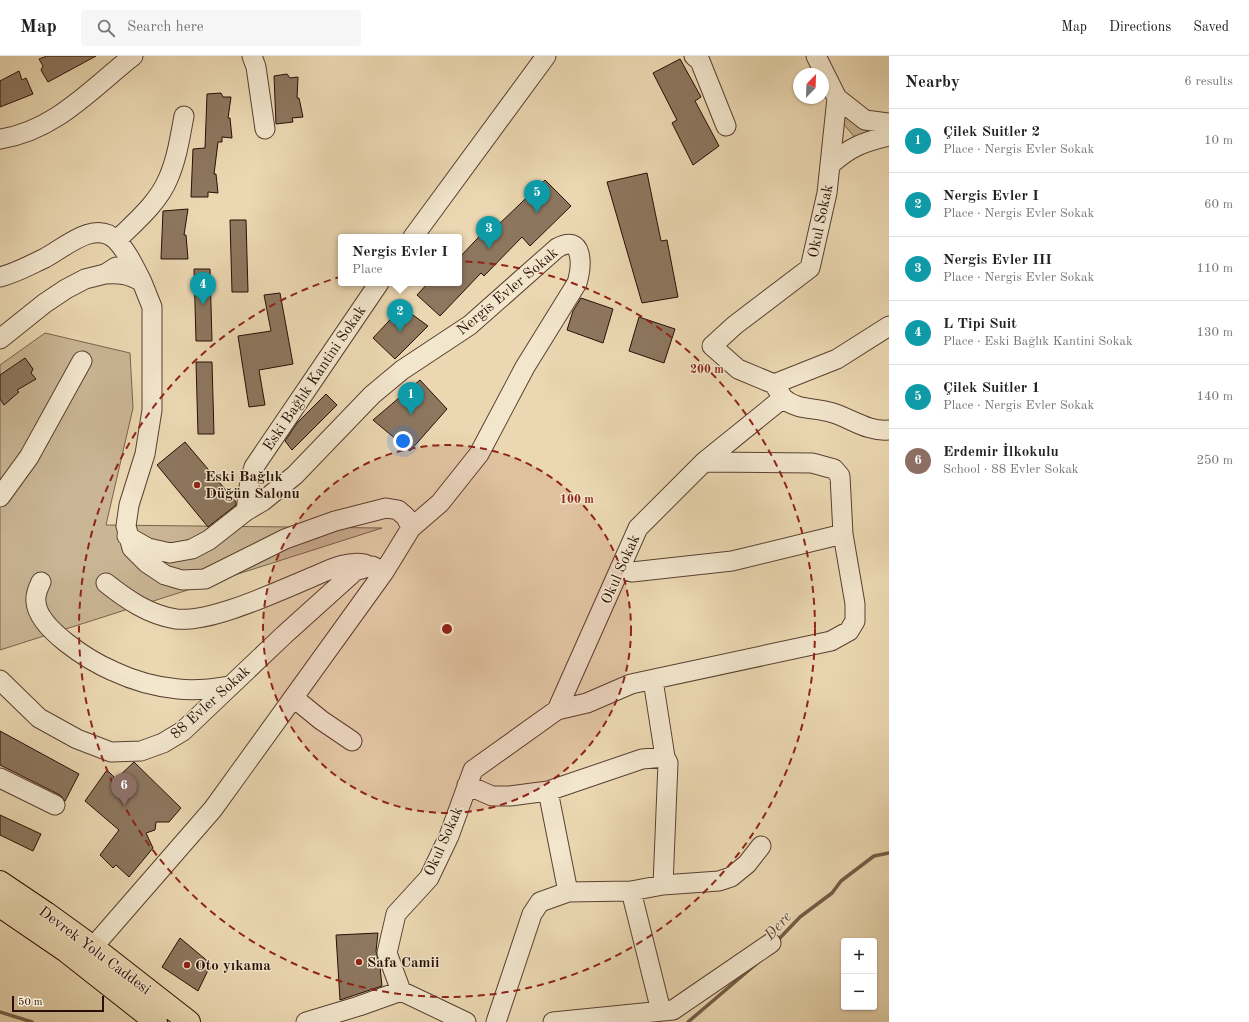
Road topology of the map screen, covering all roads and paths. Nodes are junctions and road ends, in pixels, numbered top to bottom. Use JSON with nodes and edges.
{"nodes":[{"id":1,"x":133,"y":56,"type":"edge"},
{"id":2,"x":252,"y":56,"type":"edge"},
{"id":3,"x":546,"y":56,"type":"edge"},
{"id":4,"x":694,"y":56,"type":"edge"},
{"id":5,"x":816,"y":56,"type":"edge"},
{"id":6,"x":837,"y":98,"type":"junction"},
{"id":7,"x":184,"y":116,"type":"dead end"},
{"id":8,"x":889,"y":122,"type":"edge"},
{"id":9,"x":726,"y":126,"type":"dead end"},
{"id":10,"x":265,"y":128,"type":"dead end"},
{"id":11,"x":889,"y":136,"type":"edge"},
{"id":12,"x":0,"y":139,"type":"edge"},
{"id":13,"x":830,"y":165,"type":"junction"},
{"id":14,"x":415,"y":234,"type":"edge"},
{"id":15,"x":120,"y":245,"type":"junction"},
{"id":16,"x":105,"y":274,"type":"junction"},
{"id":17,"x":0,"y":277,"type":"edge"},
{"id":18,"x":142,"y":282,"type":"junction"},
{"id":19,"x":377,"y":286,"type":"edge"},
{"id":20,"x":889,"y":326,"type":"edge"},
{"id":21,"x":0,"y":339,"type":"edge"},
{"id":22,"x":82,"y":361,"type":"dead end"},
{"id":23,"x":779,"y":391,"type":"junction"},
{"id":24,"x":889,"y":430,"type":"edge"},
{"id":25,"x":704,"y":462,"type":"junction"},
{"id":26,"x":0,"y":497,"type":"edge"},
{"id":27,"x":246,"y":511,"type":"junction"},
{"id":28,"x":411,"y":528,"type":"junction"},
{"id":29,"x":842,"y":534,"type":"junction"},
{"id":30,"x":127,"y":536,"type":"junction"},
{"id":31,"x":620,"y":568,"type":"junction"},
{"id":32,"x":378,"y":569,"type":"junction"},
{"id":33,"x":41,"y":582,"type":"dead end"},
{"id":34,"x":106,"y":583,"type":"dead end"},
{"id":35,"x":0,"y":680,"type":"edge"},
{"id":36,"x":653,"y":680,"type":"junction"},
{"id":37,"x":230,"y":686,"type":"junction"},
{"id":38,"x":294,"y":698,"type":"junction"},
{"id":39,"x":557,"y":710,"type":"junction"},
{"id":40,"x":352,"y":740,"type":"dead end"},
{"id":41,"x":665,"y":757,"type":"junction"},
{"id":42,"x":0,"y":778,"type":"edge"},
{"id":43,"x":467,"y":785,"type":"junction"},
{"id":44,"x":548,"y":791,"type":"junction"},
{"id":45,"x":55,"y":805,"type":"dead end"},
{"id":46,"x":761,"y":846,"type":"dead end"},
{"id":47,"x":0,"y":882,"type":"edge"},
{"id":48,"x":663,"y":885,"type":"junction"},
{"id":49,"x":631,"y":891,"type":"junction"},
{"id":50,"x":568,"y":892,"type":"junction"},
{"id":51,"x":0,"y":906,"type":"edge"},
{"id":52,"x":771,"y":943,"type":"dead end"},
{"id":53,"x":93,"y":947,"type":"junction"},
{"id":54,"x":401,"y":991,"type":"junction"},
{"id":55,"x":662,"y":1011,"type":"junction"},
{"id":56,"x":156,"y":1022,"type":"edge"},
{"id":57,"x":189,"y":1022,"type":"edge"},
{"id":58,"x":306,"y":1022,"type":"edge"},
{"id":59,"x":466,"y":1022,"type":"edge"},
{"id":60,"x":496,"y":1022,"type":"edge"},
{"id":61,"x":553,"y":1022,"type":"edge"}],
"edges":[{"from":1,"to":12,"type":"street"},
{"from":2,"to":10,"type":"street"},
{"from":3,"to":14,"type":"street"},
{"from":4,"to":9,"type":"street"},
{"from":5,"to":6,"type":"street"},
{"from":6,"to":8,"type":"street"},
{"from":6,"to":13,"type":"street","name":"Okul Sokak"},
{"from":7,"to":15,"type":"street"},
{"from":11,"to":13,"type":"street"},
{"from":13,"to":23,"type":"street","name":"Okul Sokak"},
{"from":15,"to":16,"type":"street"},
{"from":15,"to":17,"type":"street"},
{"from":15,"to":18,"type":"street"},
{"from":16,"to":18,"type":"street"},
{"from":16,"to":21,"type":"street"},
{"from":18,"to":30,"type":"street"},
{"from":19,"to":27,"type":"street","name":"Eski Bağlık Kantini Sokak"},
{"from":20,"to":23,"type":"street"},
{"from":22,"to":26,"type":"street"},
{"from":23,"to":24,"type":"street"},
{"from":23,"to":25,"type":"street","name":"Okul Sokak"},
{"from":25,"to":29,"type":"street"},
{"from":25,"to":31,"type":"street","name":"Okul Sokak"},
{"from":27,"to":28,"type":"street","name":"Nergis Evler Sokak"},
{"from":27,"to":30,"type":"street"},
{"from":28,"to":30,"type":"street"},
{"from":28,"to":32,"type":"street"},
{"from":29,"to":31,"type":"street"},
{"from":29,"to":36,"type":"street"},
{"from":31,"to":39,"type":"street","name":"Okul Sokak"},
{"from":32,"to":34,"type":"street"},
{"from":32,"to":37,"type":"street","name":"88 Evler Sokak"},
{"from":32,"to":38,"type":"street"},
{"from":33,"to":37,"type":"street"},
{"from":35,"to":37,"type":"street","name":"88 Evler Sokak"},
{"from":36,"to":39,"type":"street"},
{"from":36,"to":41,"type":"street"},
{"from":38,"to":40,"type":"street"},
{"from":38,"to":53,"type":"street"},
{"from":39,"to":43,"type":"street","name":"Okul Sokak"},
{"from":41,"to":44,"type":"street"},
{"from":41,"to":48,"type":"street"},
{"from":42,"to":45,"type":"street"},
{"from":43,"to":44,"type":"street"},
{"from":43,"to":54,"type":"street","name":"Okul Sokak"},
{"from":44,"to":50,"type":"street"},
{"from":46,"to":48,"type":"street"},
{"from":47,"to":53,"type":"highway","name":"Devrek Yolu Caddesi"},
{"from":48,"to":49,"type":"street"},
{"from":49,"to":50,"type":"street"},
{"from":49,"to":55,"type":"street"},
{"from":50,"to":60,"type":"street"},
{"from":51,"to":56,"type":"highway","name":"Devrek Yolu Caddesi"},
{"from":52,"to":55,"type":"street"},
{"from":53,"to":57,"type":"highway","name":"Devrek Yolu Caddesi"},
{"from":54,"to":58,"type":"street"},
{"from":54,"to":59,"type":"street"},
{"from":55,"to":61,"type":"street"}]}
